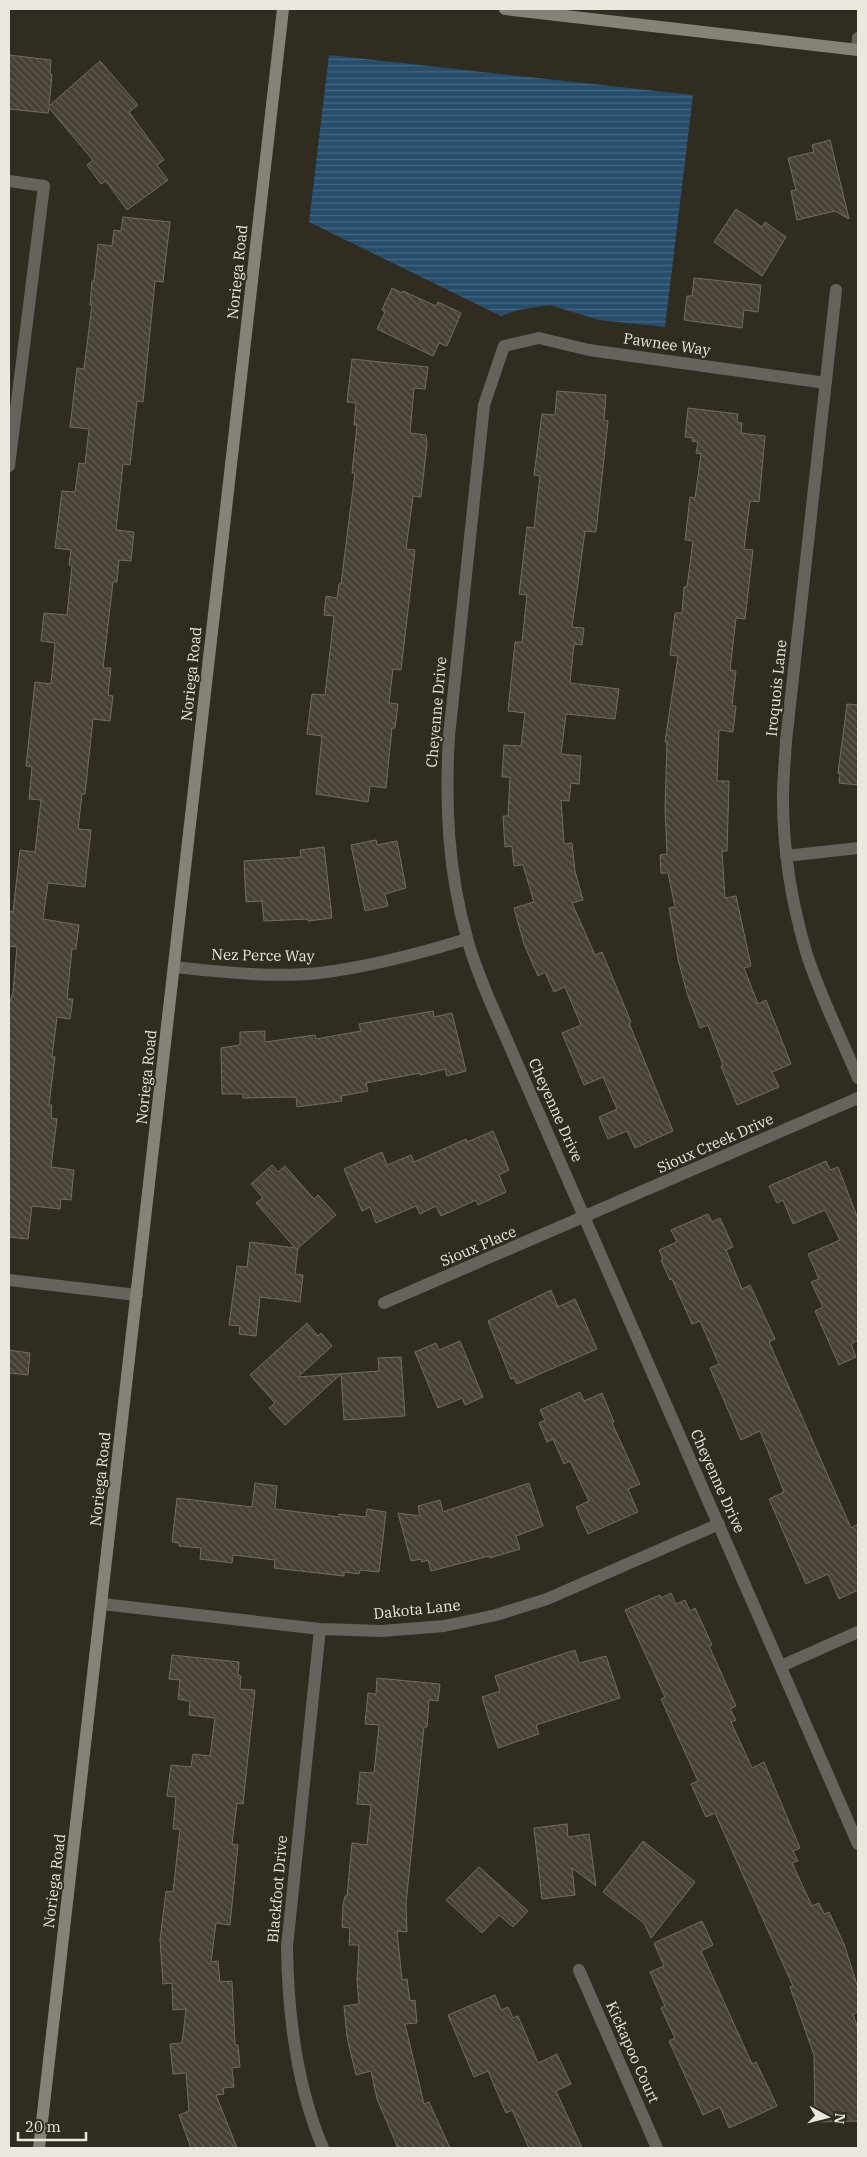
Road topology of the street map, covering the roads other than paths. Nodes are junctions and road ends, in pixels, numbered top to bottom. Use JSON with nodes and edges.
{"nodes":[{"id":1,"x":283,"y":9,"type":"edge"},
{"id":2,"x":505,"y":9,"type":"edge"},
{"id":3,"x":858,"y":46,"type":"edge"},
{"id":4,"x":9,"y":181,"type":"edge"},
{"id":5,"x":836,"y":290,"type":"dead end"},
{"id":6,"x":504,"y":346,"type":"joint"},
{"id":7,"x":826,"y":383,"type":"junction"},
{"id":8,"x":9,"y":466,"type":"edge"},
{"id":9,"x":858,"y":848,"type":"edge"},
{"id":10,"x":786,"y":856,"type":"junction"},
{"id":11,"x":467,"y":939,"type":"junction"},
{"id":12,"x":174,"y":967,"type":"junction"},
{"id":13,"x":858,"y":1078,"type":"edge"},
{"id":14,"x":858,"y":1098,"type":"edge"},
{"id":15,"x":585,"y":1218,"type":"junction"},
{"id":16,"x":9,"y":1280,"type":"edge"},
{"id":17,"x":137,"y":1295,"type":"junction"},
{"id":18,"x":384,"y":1303,"type":"dead end"},
{"id":19,"x":719,"y":1524,"type":"junction"},
{"id":20,"x":102,"y":1604,"type":"junction"},
{"id":21,"x":320,"y":1629,"type":"junction"},
{"id":22,"x":858,"y":1632,"type":"edge"},
{"id":23,"x":781,"y":1666,"type":"junction"},
{"id":24,"x":858,"y":1844,"type":"edge"},
{"id":25,"x":579,"y":1970,"type":"dead end"},
{"id":26,"x":39,"y":2148,"type":"edge"},
{"id":27,"x":323,"y":2148,"type":"edge"},
{"id":28,"x":657,"y":2148,"type":"edge"}],
"edges":[{"from":1,"to":12,"type":"street","name":"Noriega Road"},
{"from":2,"to":3,"type":"street"},
{"from":4,"to":8,"type":"street"},
{"from":5,"to":7,"type":"street","name":"Iroquois Lane"},
{"from":6,"to":7,"type":"street","name":"Pawnee Way"},
{"from":6,"to":11,"type":"street","name":"Cheyenne Drive"},
{"from":7,"to":10,"type":"street","name":"Iroquois Lane"},
{"from":9,"to":10,"type":"street"},
{"from":10,"to":13,"type":"street","name":"Iroquois Lane"},
{"from":11,"to":12,"type":"street","name":"Nez Perce Way"},
{"from":11,"to":15,"type":"street","name":"Cheyenne Drive"},
{"from":12,"to":17,"type":"street","name":"Noriega Road"},
{"from":14,"to":15,"type":"street","name":"Sioux Creek Drive"},
{"from":15,"to":18,"type":"street","name":"Sioux Place"},
{"from":15,"to":19,"type":"street","name":"Cheyenne Drive"},
{"from":16,"to":17,"type":"street"},
{"from":17,"to":20,"type":"street","name":"Noriega Road"},
{"from":19,"to":21,"type":"street","name":"Dakota Lane"},
{"from":19,"to":23,"type":"street","name":"Cheyenne Drive"},
{"from":20,"to":21,"type":"street","name":"Dakota Lane"},
{"from":20,"to":26,"type":"street","name":"Noriega Road"},
{"from":21,"to":27,"type":"street","name":"Blackfoot Drive"},
{"from":22,"to":23,"type":"street"},
{"from":23,"to":24,"type":"street","name":"Cheyenne Drive"},
{"from":25,"to":28,"type":"street","name":"Kickapoo Court"}]}
